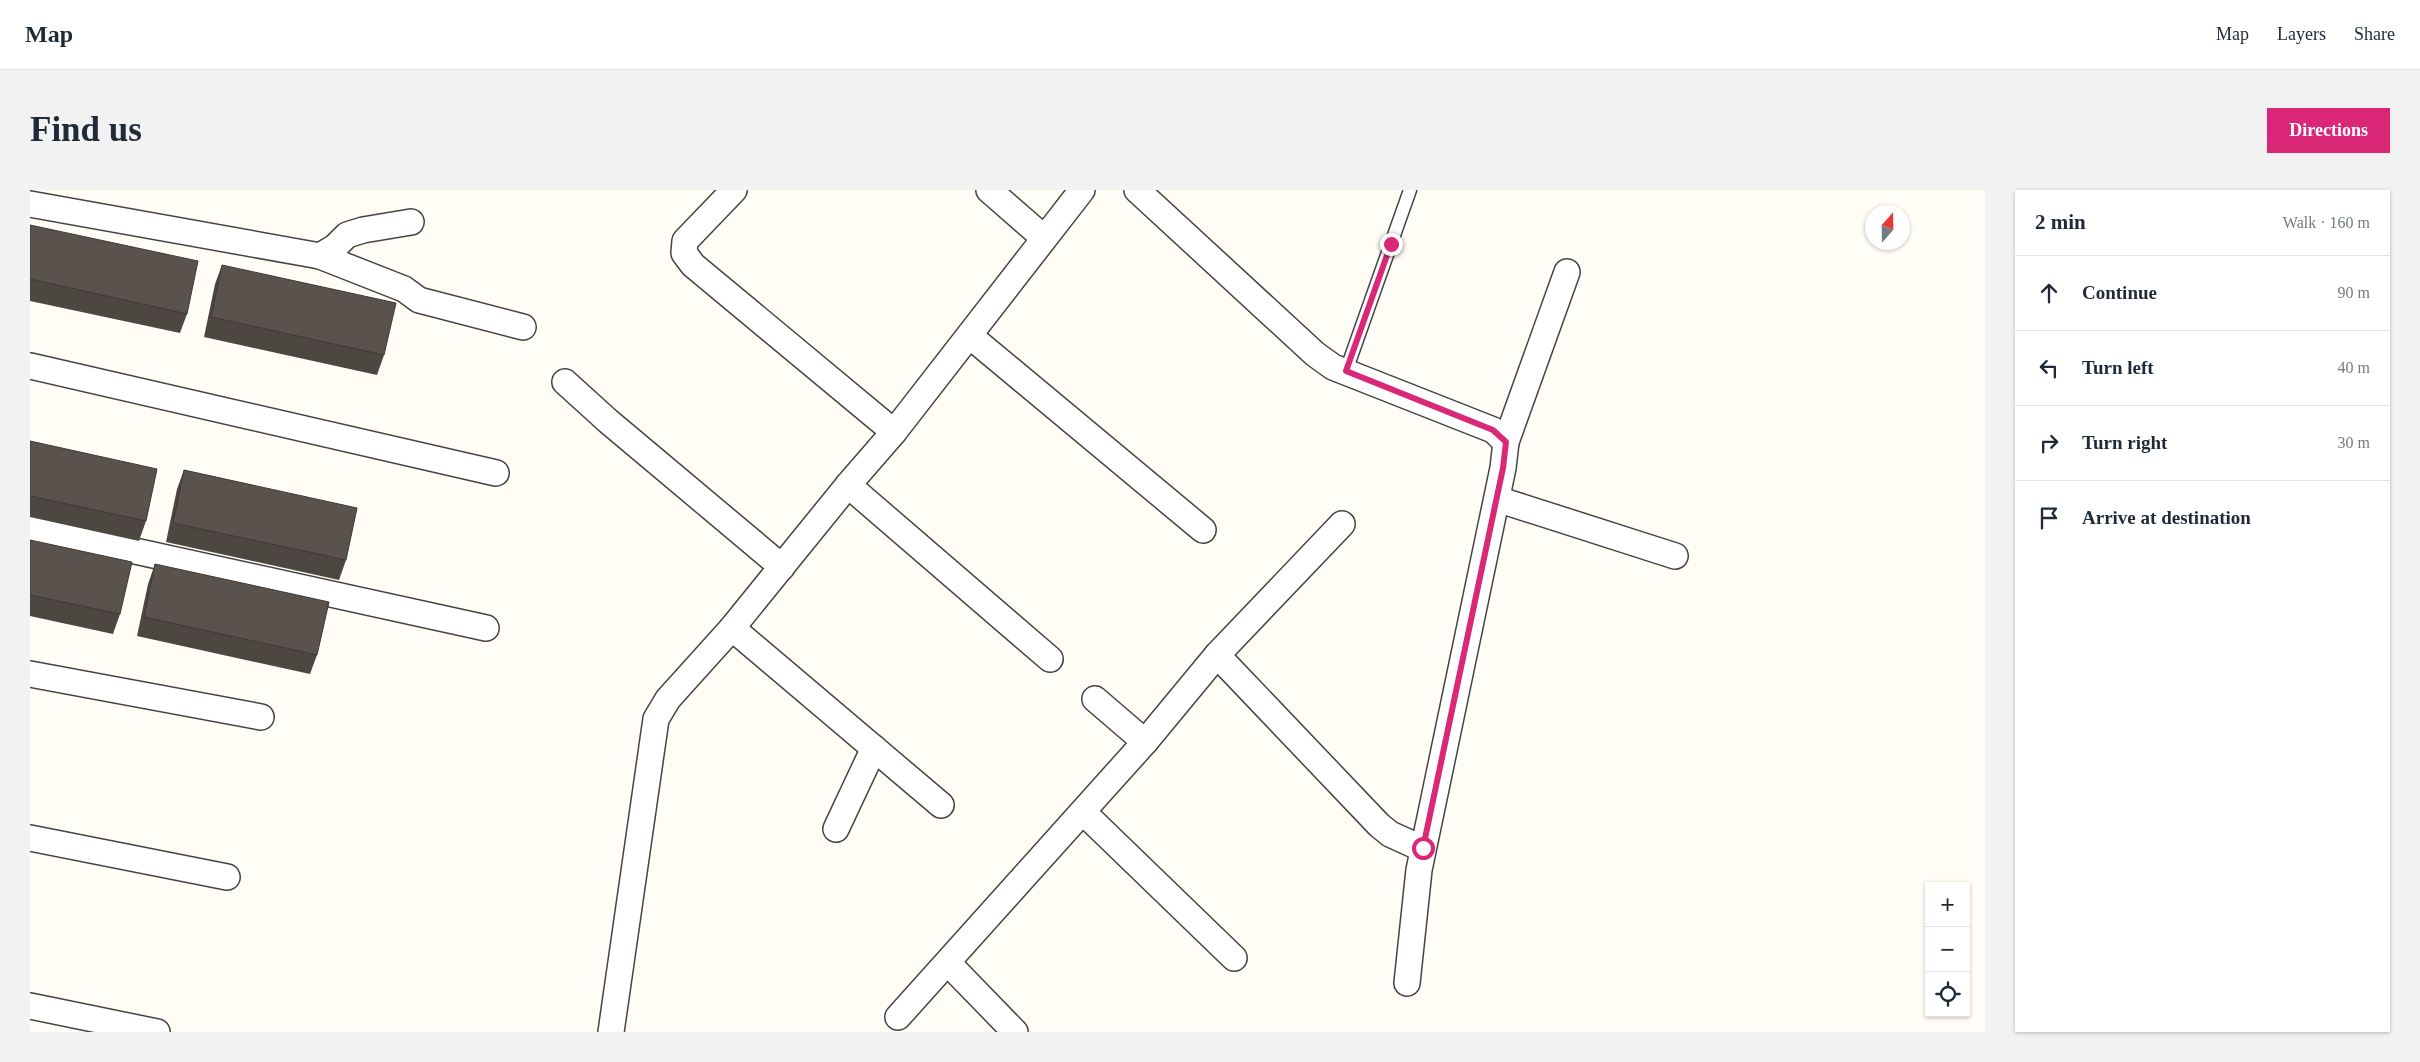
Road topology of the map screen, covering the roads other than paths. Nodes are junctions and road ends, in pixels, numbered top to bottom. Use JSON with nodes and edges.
{"nodes":[{"id":1,"x":734,"y":190,"type":"edge"},
{"id":2,"x":989,"y":190,"type":"edge"},
{"id":3,"x":1082,"y":190,"type":"edge"},
{"id":4,"x":1137,"y":190,"type":"edge"},
{"id":5,"x":1410,"y":190,"type":"edge"},
{"id":6,"x":30,"y":204,"type":"edge"},
{"id":7,"x":411,"y":222,"type":"dead end"},
{"id":8,"x":1044,"y":238,"type":"junction"},
{"id":9,"x":320,"y":256,"type":"junction"},
{"id":10,"x":1567,"y":272,"type":"dead end"},
{"id":11,"x":523,"y":327,"type":"dead end"},
{"id":12,"x":970,"y":336,"type":"junction"},
{"id":13,"x":30,"y":366,"type":"edge"},
{"id":14,"x":1346,"y":371,"type":"junction"},
{"id":15,"x":565,"y":382,"type":"dead end"},
{"id":16,"x":894,"y":432,"type":"junction"},
{"id":17,"x":1506,"y":442,"type":"junction"},
{"id":18,"x":496,"y":473,"type":"dead end"},
{"id":19,"x":848,"y":485,"type":"junction"},
{"id":20,"x":1497,"y":499,"type":"junction"},
{"id":21,"x":1342,"y":524,"type":"dead end"},
{"id":22,"x":30,"y":528,"type":"edge"},
{"id":23,"x":1203,"y":530,"type":"dead end"},
{"id":24,"x":1675,"y":556,"type":"dead end"},
{"id":25,"x":782,"y":567,"type":"junction"},
{"id":26,"x":486,"y":628,"type":"dead end"},
{"id":27,"x":732,"y":628,"type":"junction"},
{"id":28,"x":1217,"y":655,"type":"junction"},
{"id":29,"x":1050,"y":659,"type":"dead end"},
{"id":30,"x":30,"y":674,"type":"edge"},
{"id":31,"x":1095,"y":699,"type":"dead end"},
{"id":32,"x":261,"y":717,"type":"dead end"},
{"id":33,"x":1145,"y":742,"type":"junction"},
{"id":34,"x":874,"y":748,"type":"junction"},
{"id":35,"x":941,"y":804,"type":"dead end"},
{"id":36,"x":1083,"y":812,"type":"junction"},
{"id":37,"x":836,"y":829,"type":"dead end"},
{"id":38,"x":30,"y":838,"type":"edge"},
{"id":39,"x":1423,"y":848,"type":"junction"},
{"id":40,"x":227,"y":877,"type":"dead end"},
{"id":41,"x":1234,"y":958,"type":"dead end"},
{"id":42,"x":948,"y":963,"type":"junction"},
{"id":43,"x":1407,"y":983,"type":"dead end"},
{"id":44,"x":30,"y":1006,"type":"edge"},
{"id":45,"x":898,"y":1017,"type":"dead end"},
{"id":46,"x":157,"y":1032,"type":"edge"},
{"id":47,"x":612,"y":1032,"type":"edge"},
{"id":48,"x":1014,"y":1032,"type":"edge"}],
"edges":[{"from":1,"to":16,"type":"street"},
{"from":2,"to":8,"type":"street"},
{"from":3,"to":8,"type":"street"},
{"from":4,"to":14,"type":"street"},
{"from":5,"to":14,"type":"lane"},
{"from":6,"to":9,"type":"street"},
{"from":7,"to":9,"type":"street"},
{"from":8,"to":12,"type":"street"},
{"from":9,"to":11,"type":"street"},
{"from":10,"to":17,"type":"street"},
{"from":12,"to":16,"type":"street"},
{"from":12,"to":23,"type":"street"},
{"from":13,"to":18,"type":"street"},
{"from":14,"to":17,"type":"street"},
{"from":15,"to":25,"type":"street"},
{"from":16,"to":19,"type":"street"},
{"from":17,"to":20,"type":"street"},
{"from":19,"to":25,"type":"street"},
{"from":19,"to":29,"type":"street"},
{"from":20,"to":24,"type":"street"},
{"from":20,"to":39,"type":"street"},
{"from":21,"to":28,"type":"street"},
{"from":22,"to":26,"type":"street"},
{"from":25,"to":27,"type":"street"},
{"from":27,"to":34,"type":"street"},
{"from":27,"to":47,"type":"street"},
{"from":28,"to":33,"type":"street"},
{"from":28,"to":39,"type":"street"},
{"from":30,"to":32,"type":"street"},
{"from":31,"to":33,"type":"street"},
{"from":33,"to":36,"type":"street"},
{"from":34,"to":35,"type":"street"},
{"from":34,"to":37,"type":"street"},
{"from":36,"to":41,"type":"street"},
{"from":36,"to":42,"type":"street"},
{"from":38,"to":40,"type":"street"},
{"from":39,"to":43,"type":"street"},
{"from":42,"to":45,"type":"street"},
{"from":42,"to":48,"type":"street"},
{"from":44,"to":46,"type":"street"}]}
